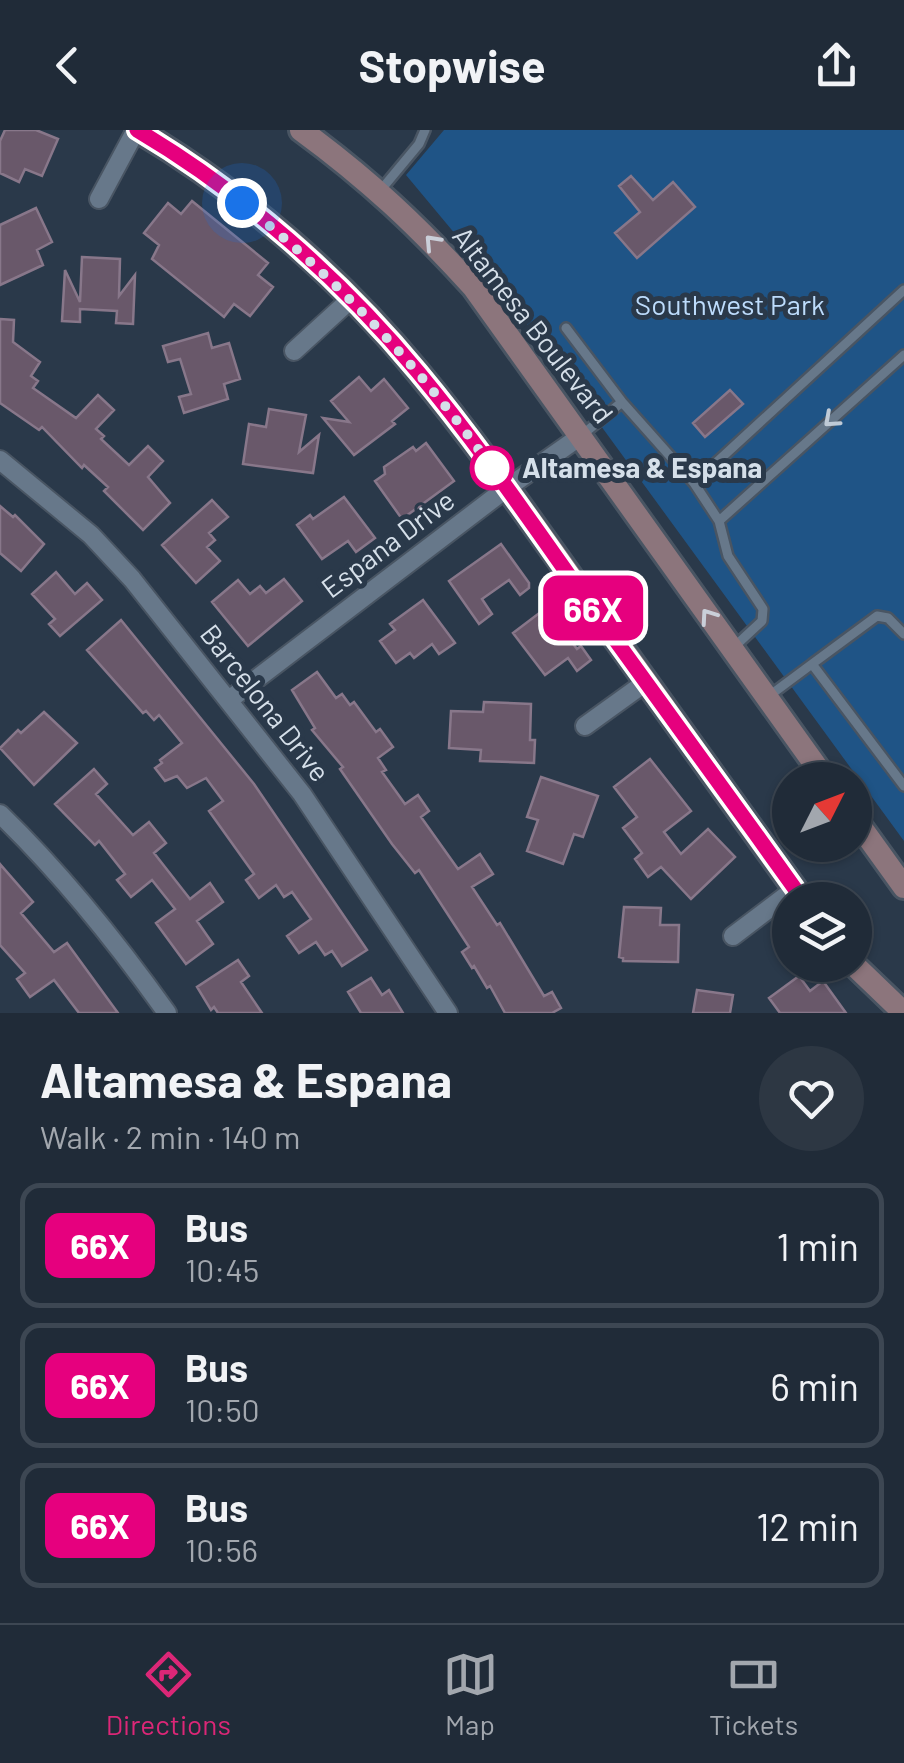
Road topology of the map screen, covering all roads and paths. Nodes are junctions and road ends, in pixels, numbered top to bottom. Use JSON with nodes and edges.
{"nodes":[{"id":1,"x":136,"y":130,"type":"edge"},
{"id":2,"x":301,"y":130,"type":"edge"},
{"id":3,"x":426,"y":130,"type":"edge"},
{"id":4,"x":380,"y":191,"type":"junction"},
{"id":5,"x":100,"y":200,"type":"dead end"},
{"id":6,"x":904,"y":290,"type":"edge"},
{"id":7,"x":352,"y":298,"type":"junction"},
{"id":8,"x":566,"y":328,"type":"dead end"},
{"id":9,"x":294,"y":351,"type":"dead end"},
{"id":10,"x":904,"y":355,"type":"edge"},
{"id":11,"x":622,"y":402,"type":"junction"},
{"id":12,"x":582,"y":435,"type":"junction"},
{"id":13,"x":0,"y":460,"type":"edge"},
{"id":14,"x":694,"y":483,"type":"junction"},
{"id":15,"x":507,"y":488,"type":"junction"},
{"id":16,"x":719,"y":521,"type":"junction"},
{"id":17,"x":904,"y":634,"type":"edge"},
{"id":18,"x":732,"y":649,"type":"junction"},
{"id":19,"x":812,"y":664,"type":"junction"},
{"id":20,"x":646,"y":682,"type":"junction"},
{"id":21,"x":767,"y":698,"type":"junction"},
{"id":22,"x":230,"y":700,"type":"junction"},
{"id":23,"x":585,"y":726,"type":"dead end"},
{"id":24,"x":813,"y":762,"type":"edge"},
{"id":25,"x":904,"y":786,"type":"edge"},
{"id":26,"x":0,"y":814,"type":"edge"},
{"id":27,"x":872,"y":844,"type":"edge"},
{"id":28,"x":790,"y":882,"type":"edge"},
{"id":29,"x":904,"y":888,"type":"edge"},
{"id":30,"x":772,"y":911,"type":"edge"},
{"id":31,"x":733,"y":936,"type":"dead end"},
{"id":32,"x":863,"y":982,"type":"edge"},
{"id":33,"x":870,"y":982,"type":"edge"},
{"id":34,"x":167,"y":1013,"type":"edge"},
{"id":35,"x":448,"y":1013,"type":"edge"},
{"id":36,"x":883,"y":1013,"type":"edge"},
{"id":37,"x":904,"y":1013,"type":"edge"}],
"edges":[{"from":1,"to":5,"type":"street"},
{"from":1,"to":7,"type":"main road"},
{"from":2,"to":4,"type":"main road","name":"Altamesa Boulevard"},
{"from":3,"to":4,"type":"lane"},
{"from":12,"to":4,"type":"main road","name":"Altamesa Boulevard","one_way":true},
{"from":6,"to":14,"type":"lane"},
{"from":7,"to":9,"type":"street"},
{"from":7,"to":15,"type":"main road"},
{"from":8,"to":11,"type":"lane"},
{"from":10,"to":16,"type":"lane","one_way":true},
{"from":11,"to":12,"type":"lane"},
{"from":11,"to":14,"type":"lane"},
{"from":12,"to":15,"type":"street","name":"Espana Drive"},
{"from":18,"to":12,"type":"main road","name":"Altamesa Boulevard","one_way":true},
{"from":13,"to":22,"type":"street","name":"Barcelona Drive"},
{"from":14,"to":16,"type":"lane"},
{"from":15,"to":20,"type":"main road"},
{"from":15,"to":22,"type":"street","name":"Espana Drive"},
{"from":16,"to":18,"type":"lane"},
{"from":17,"to":19,"type":"lane"},
{"from":18,"to":21,"type":"main road","name":"Altamesa Boulevard"},
{"from":19,"to":21,"type":"lane"},
{"from":19,"to":25,"type":"lane"},
{"from":20,"to":23,"type":"street"},
{"from":20,"to":28,"type":"main road"},
{"from":21,"to":24,"type":"main road","name":"Altamesa Boulevard"},
{"from":22,"to":35,"type":"street","name":"Barcelona Drive"},
{"from":26,"to":34,"type":"street"},
{"from":27,"to":29,"type":"main road"},
{"from":30,"to":31,"type":"street"},
{"from":32,"to":36,"type":"main road"},
{"from":33,"to":37,"type":"main road"}]}
